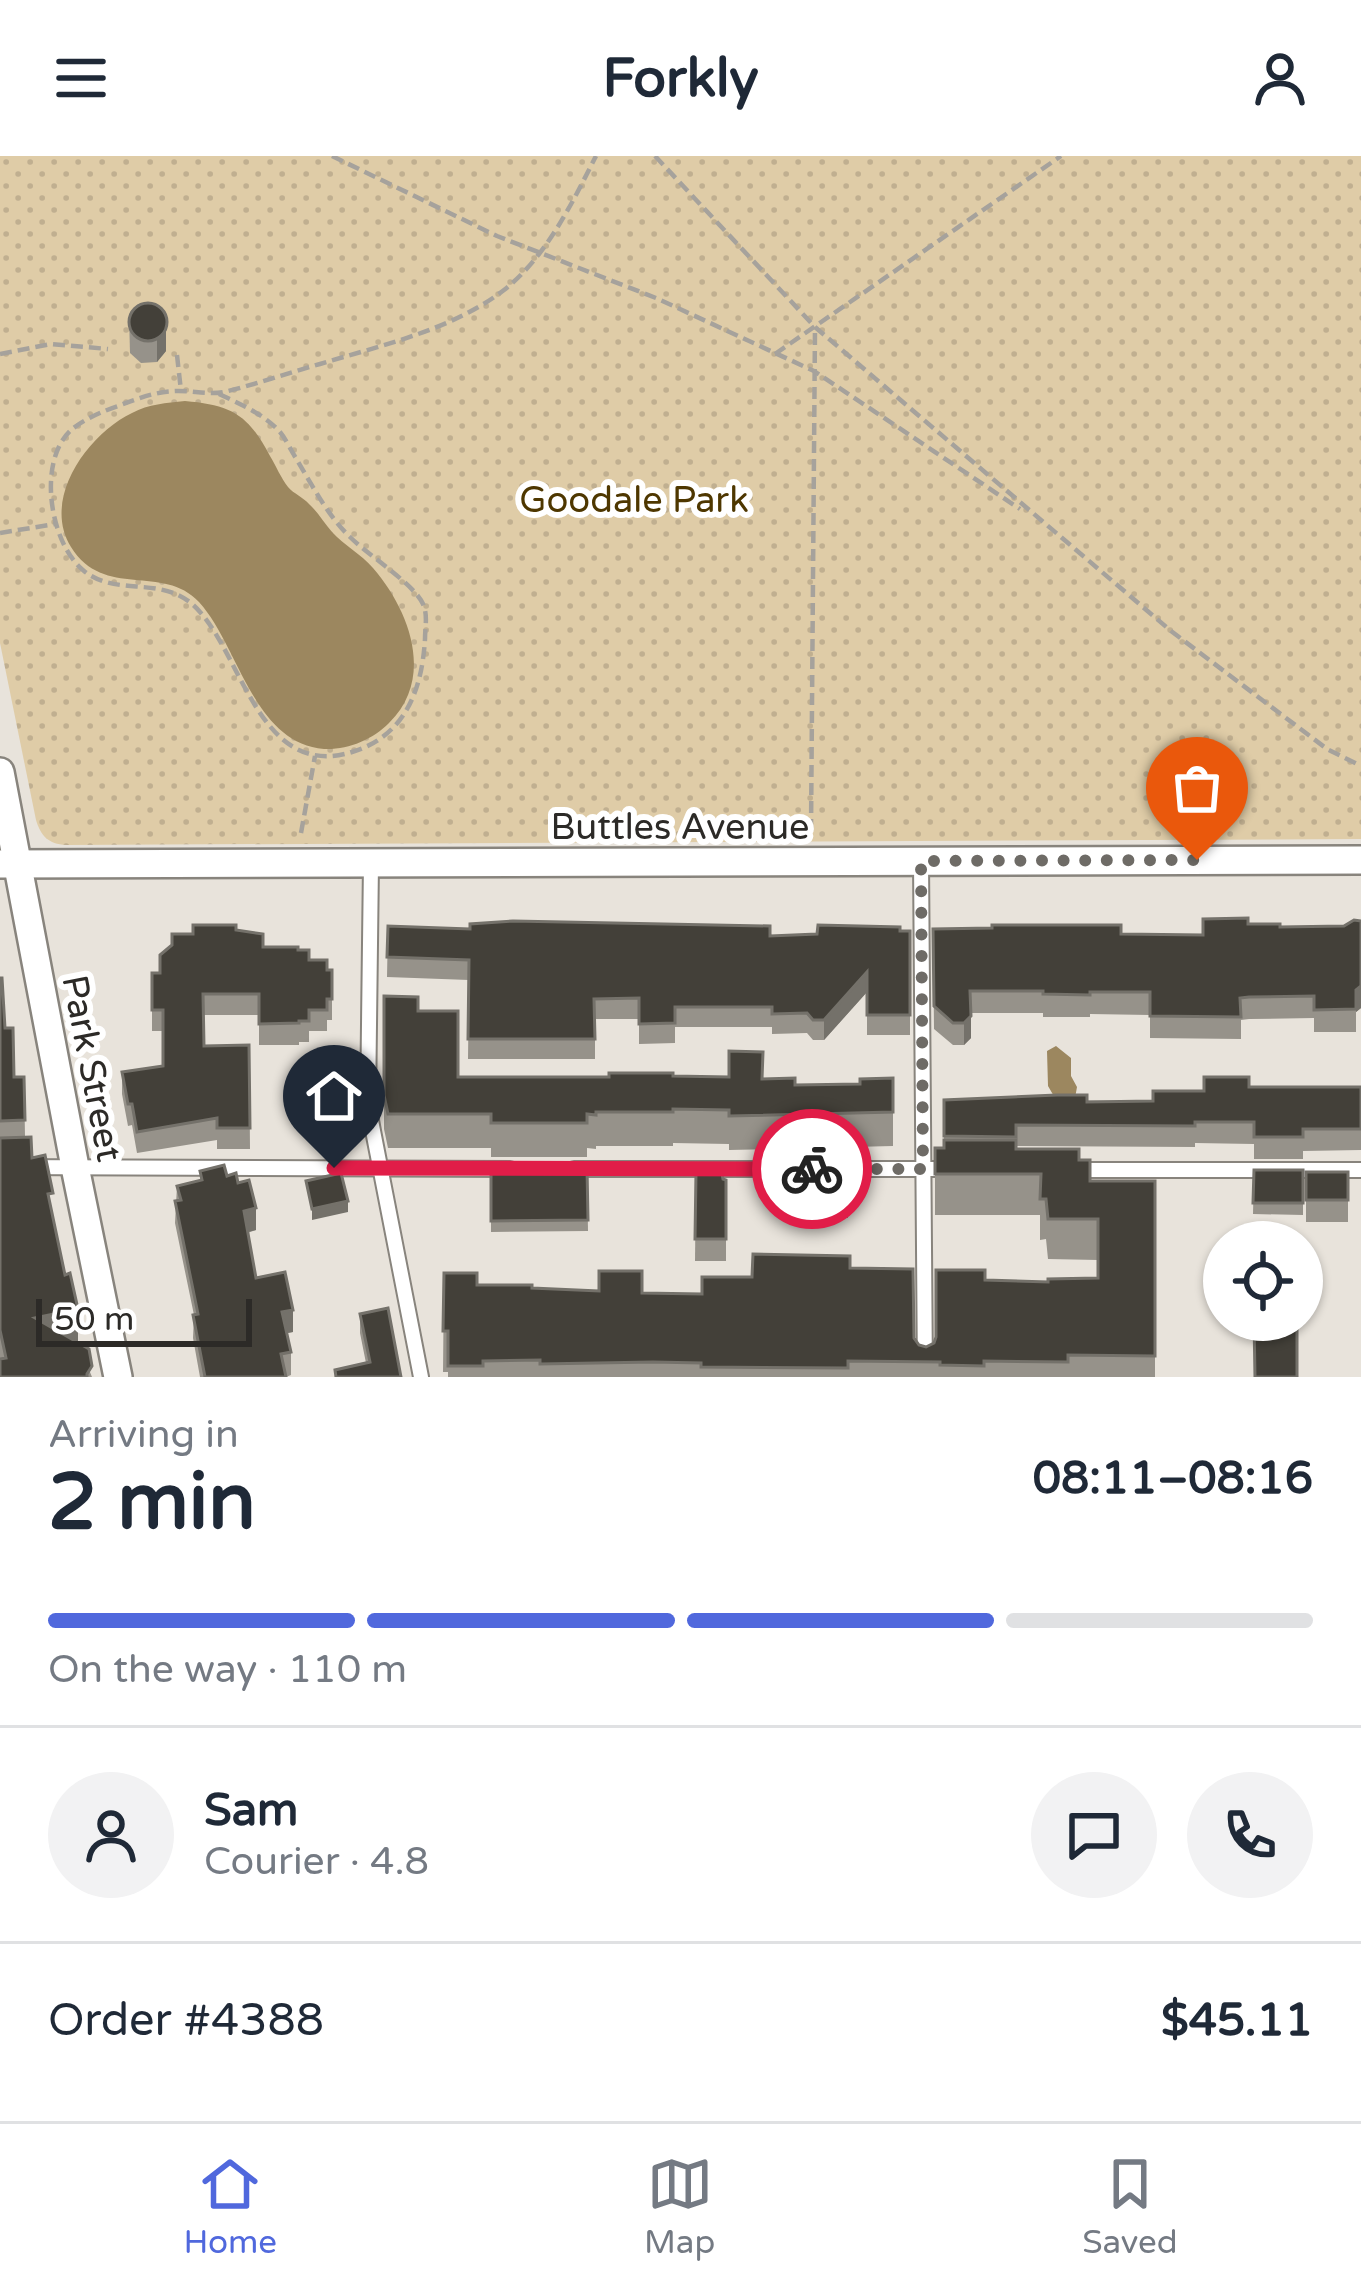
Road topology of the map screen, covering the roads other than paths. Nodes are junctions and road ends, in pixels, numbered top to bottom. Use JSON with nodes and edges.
{"nodes":[{"id":1,"x":0,"y":772,"type":"edge"},
{"id":2,"x":1361,"y":860,"type":"edge"},
{"id":3,"x":921,"y":861,"type":"junction"},
{"id":4,"x":371,"y":863,"type":"junction"},
{"id":5,"x":8,"y":864,"type":"edge"},
{"id":6,"x":0,"y":1167,"type":"edge"},
{"id":7,"x":75,"y":1167,"type":"junction"},
{"id":8,"x":378,"y":1168,"type":"junction"},
{"id":9,"x":526,"y":1168,"type":"edge"},
{"id":10,"x":549,"y":1168,"type":"edge"},
{"id":11,"x":923,"y":1169,"type":"junction"},
{"id":12,"x":968,"y":1169,"type":"edge"},
{"id":13,"x":1056,"y":1170,"type":"edge"},
{"id":14,"x":1361,"y":1170,"type":"edge"},
{"id":15,"x":118,"y":1377,"type":"edge"},
{"id":16,"x":421,"y":1377,"type":"edge"},
{"id":17,"x":925,"y":1377,"type":"edge"}],
"edges":[{"from":1,"to":5,"type":"street","name":"Park Street"},
{"from":2,"to":3,"type":"street","name":"Buttles Avenue"},
{"from":3,"to":4,"type":"street","name":"Buttles Avenue"},
{"from":3,"to":11,"type":"lane"},
{"from":4,"to":5,"type":"street","name":"Buttles Avenue"},
{"from":4,"to":8,"type":"lane"},
{"from":5,"to":7,"type":"street","name":"Park Street"},
{"from":6,"to":7,"type":"lane"},
{"from":7,"to":8,"type":"lane"},
{"from":7,"to":15,"type":"street","name":"Park Street"},
{"from":8,"to":9,"type":"lane"},
{"from":8,"to":16,"type":"lane"},
{"from":10,"to":11,"type":"lane"},
{"from":11,"to":12,"type":"lane"},
{"from":11,"to":17,"type":"lane"},
{"from":13,"to":14,"type":"lane"}]}
